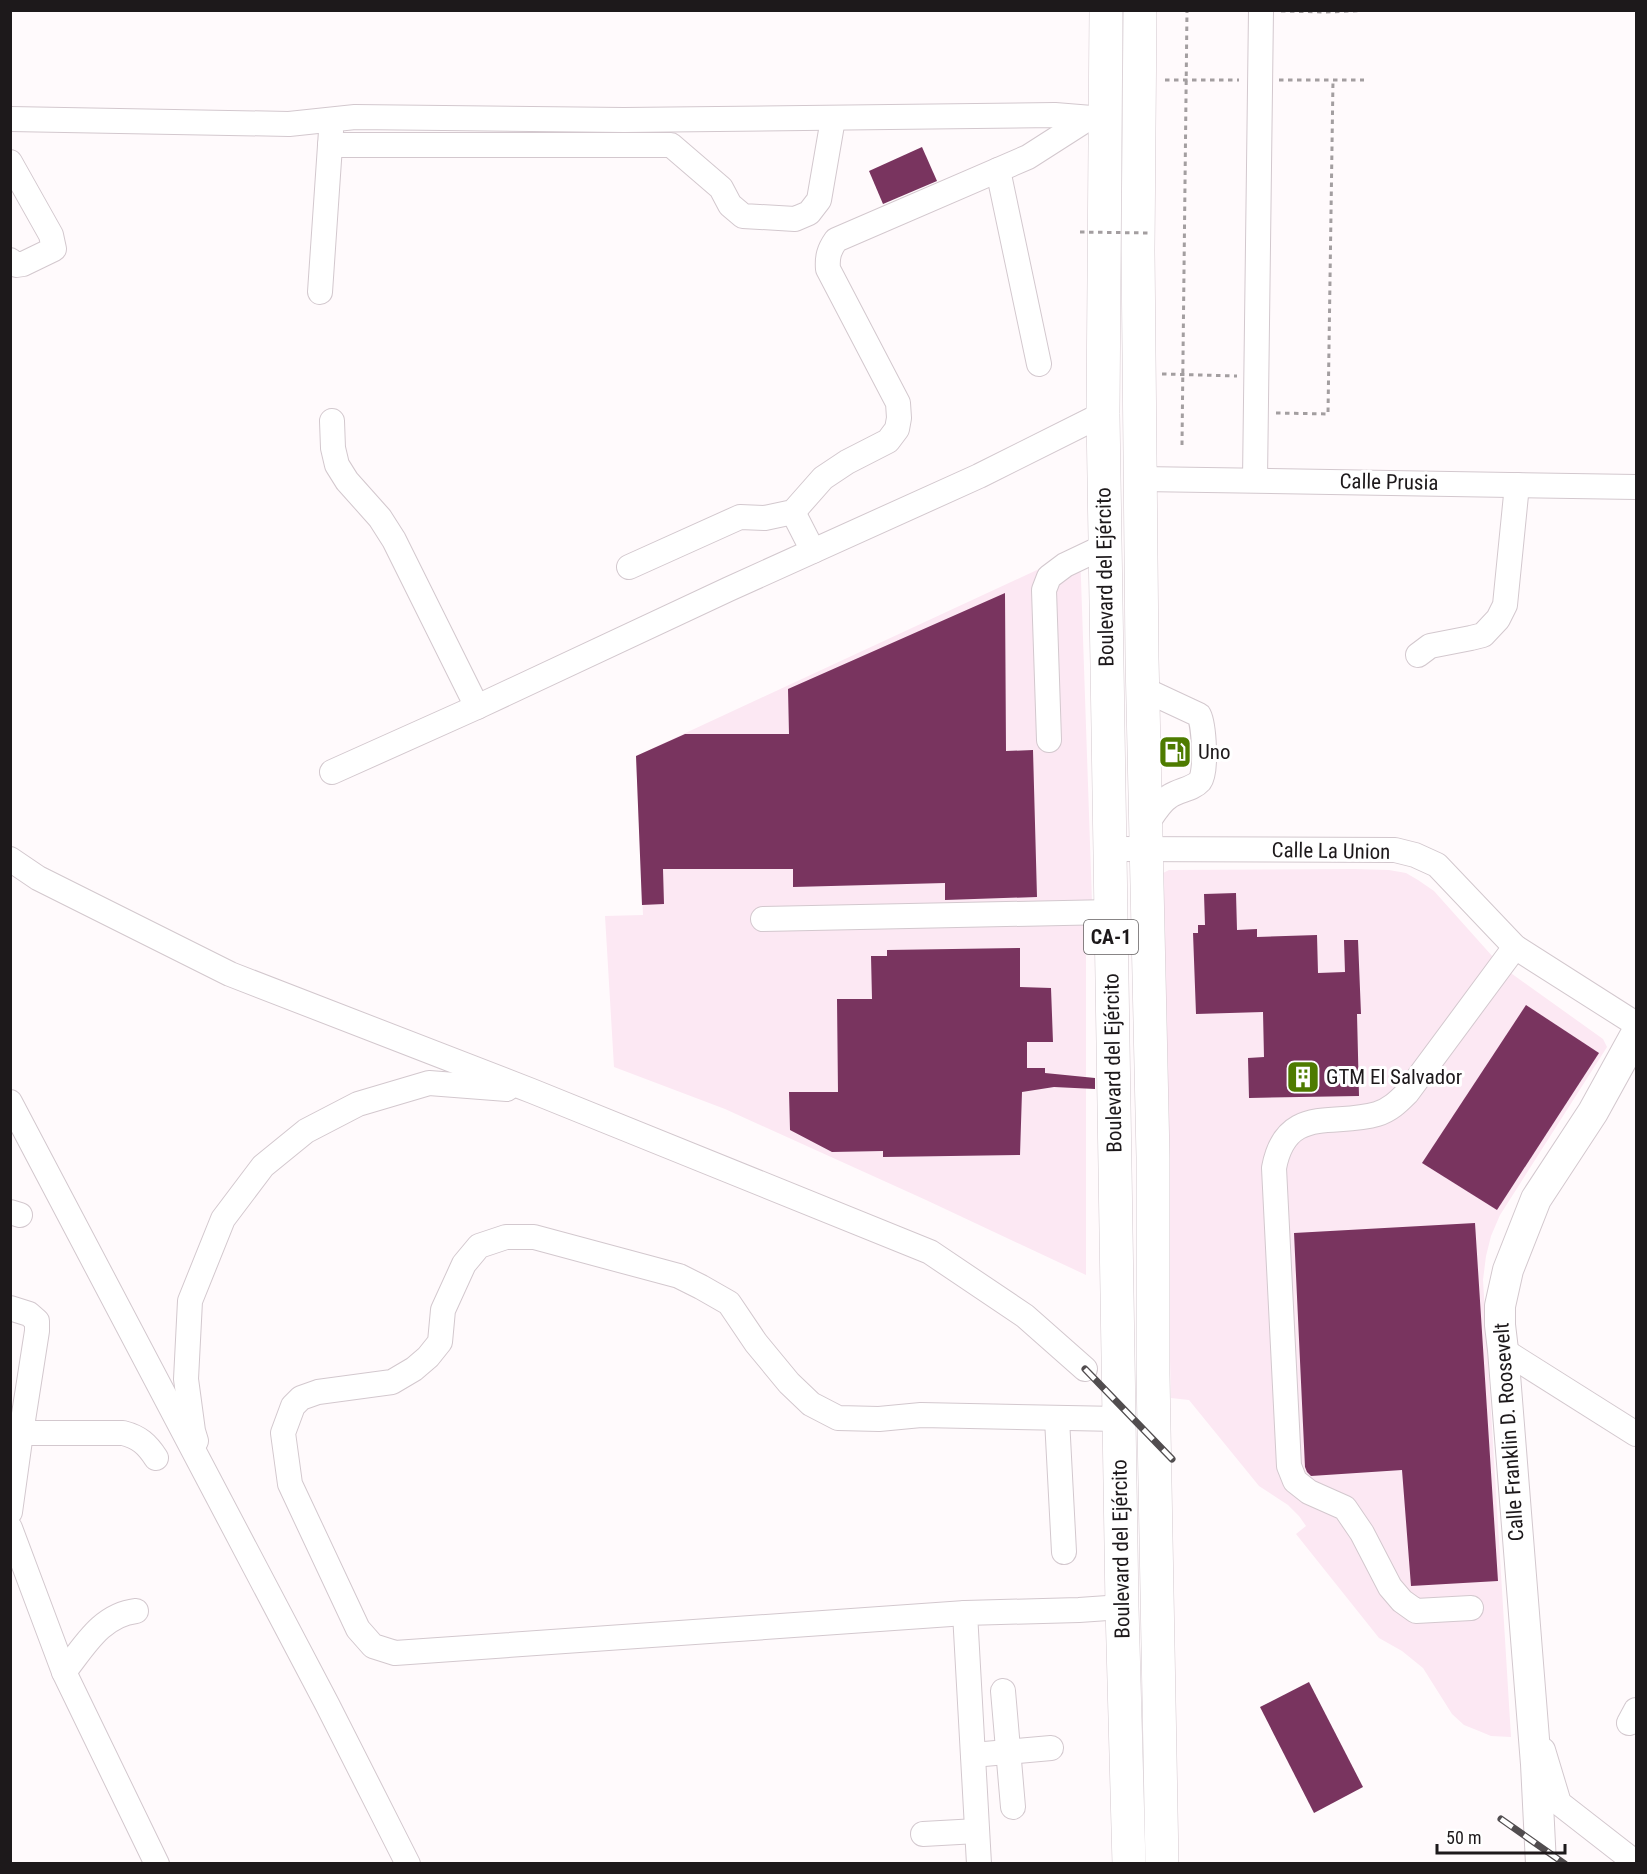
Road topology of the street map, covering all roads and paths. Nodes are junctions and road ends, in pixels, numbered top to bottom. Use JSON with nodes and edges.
{"nodes":[{"id":1,"x":1106,"y":10,"type":"edge"},
{"id":2,"x":1140,"y":10,"type":"edge"},
{"id":3,"x":1187,"y":10,"type":"edge"},
{"id":4,"x":1261,"y":10,"type":"edge"},
{"id":5,"x":1270,"y":10,"type":"edge"},
{"id":6,"x":1377,"y":10,"type":"edge"},
{"id":7,"x":1333,"y":80,"type":"dead end"},
{"id":8,"x":1096,"y":118,"type":"junction"},
{"id":9,"x":332,"y":119,"type":"junction"},
{"id":10,"x":833,"y":119,"type":"junction"},
{"id":11,"x":10,"y":120,"type":"edge"},
{"id":12,"x":330,"y":145,"type":"junction"},
{"id":13,"x":10,"y":162,"type":"edge"},
{"id":14,"x":998,"y":170,"type":"junction"},
{"id":15,"x":1080,"y":232,"type":"dead end"},
{"id":16,"x":1149,"y":232,"type":"dead end"},
{"id":17,"x":10,"y":260,"type":"edge"},
{"id":18,"x":320,"y":292,"type":"dead end"},
{"id":19,"x":1039,"y":364,"type":"dead end"},
{"id":20,"x":1158,"y":374,"type":"dead end"},
{"id":21,"x":1183,"y":375,"type":"junction"},
{"id":22,"x":1256,"y":377,"type":"junction"},
{"id":23,"x":1256,"y":412,"type":"junction"},
{"id":24,"x":1103,"y":414,"type":"junction"},
{"id":25,"x":332,"y":421,"type":"dead end"},
{"id":26,"x":1182,"y":445,"type":"dead end"},
{"id":27,"x":1141,"y":479,"type":"junction"},
{"id":28,"x":1255,"y":480,"type":"junction"},
{"id":29,"x":1517,"y":485,"type":"junction"},
{"id":30,"x":1636,"y":487,"type":"edge"},
{"id":31,"x":793,"y":512,"type":"junction"},
{"id":32,"x":1105,"y":546,"type":"junction"},
{"id":33,"x":813,"y":551,"type":"junction"},
{"id":34,"x":629,"y":567,"type":"dead end"},
{"id":35,"x":1418,"y":655,"type":"dead end"},
{"id":36,"x":1154,"y":694,"type":"dead end"},
{"id":37,"x":477,"y":707,"type":"junction"},
{"id":38,"x":1049,"y":740,"type":"dead end"},
{"id":39,"x":1108,"y":766,"type":"junction"},
{"id":40,"x":1144,"y":769,"type":"junction"},
{"id":41,"x":332,"y":772,"type":"dead end"},
{"id":42,"x":1146,"y":851,"type":"junction"},
{"id":43,"x":10,"y":859,"type":"edge"},
{"id":44,"x":1110,"y":865,"type":"junction"},
{"id":45,"x":1111,"y":912,"type":"junction"},
{"id":46,"x":763,"y":919,"type":"dead end"},
{"id":47,"x":1515,"y":947,"type":"junction"},
{"id":48,"x":1636,"y":1024,"type":"edge"},
{"id":49,"x":1636,"y":1034,"type":"edge"},
{"id":50,"x":532,"y":1091,"type":"junction"},
{"id":51,"x":10,"y":1102,"type":"edge"},
{"id":52,"x":10,"y":1308,"type":"edge"},
{"id":53,"x":1503,"y":1350,"type":"junction"},
{"id":54,"x":1085,"y":1369,"type":"dead end"},
{"id":55,"x":1057,"y":1419,"type":"junction"},
{"id":56,"x":1119,"y":1419,"type":"junction"},
{"id":57,"x":1635,"y":1430,"type":"edge"},
{"id":58,"x":21,"y":1433,"type":"junction"},
{"id":59,"x":156,"y":1458,"type":"dead end"},
{"id":60,"x":219,"y":1499,"type":"junction"},
{"id":61,"x":10,"y":1512,"type":"edge"},
{"id":62,"x":10,"y":1528,"type":"edge"},
{"id":63,"x":1064,"y":1552,"type":"dead end"},
{"id":64,"x":1122,"y":1607,"type":"junction"},
{"id":65,"x":1471,"y":1608,"type":"dead end"},
{"id":66,"x":136,"y":1611,"type":"dead end"},
{"id":67,"x":964,"y":1613,"type":"junction"},
{"id":68,"x":64,"y":1672,"type":"junction"},
{"id":69,"x":1003,"y":1691,"type":"dead end"},
{"id":70,"x":1531,"y":1710,"type":"junction"},
{"id":71,"x":1051,"y":1748,"type":"dead end"},
{"id":72,"x":1008,"y":1752,"type":"junction"},
{"id":73,"x":973,"y":1755,"type":"junction"},
{"id":74,"x":1126,"y":1766,"type":"junction"},
{"id":75,"x":1160,"y":1766,"type":"junction"},
{"id":76,"x":1013,"y":1807,"type":"dead end"},
{"id":77,"x":977,"y":1831,"type":"junction"},
{"id":78,"x":923,"y":1834,"type":"dead end"},
{"id":79,"x":1129,"y":1855,"type":"edge"},
{"id":80,"x":1162,"y":1856,"type":"edge"},
{"id":81,"x":157,"y":1863,"type":"edge"},
{"id":82,"x":408,"y":1863,"type":"edge"},
{"id":83,"x":979,"y":1863,"type":"edge"},
{"id":84,"x":1541,"y":1863,"type":"edge"},
{"id":85,"x":1636,"y":1863,"type":"edge"}],
"edges":[{"from":1,"to":8,"type":"highway","name":"Boulevard del Ejército","number":"CA-1"},
{"from":2,"to":27,"type":"highway","name":"Boulevard del Ejército","number":"CA-1"},
{"from":3,"to":21,"type":"path"},
{"from":4,"to":22,"type":"street"},
{"from":5,"to":6,"type":"path"},
{"from":7,"to":23,"type":"path"},
{"from":8,"to":10,"type":"street"},
{"from":8,"to":14,"type":"street"},
{"from":8,"to":24,"type":"highway","name":"Boulevard del Ejército","number":"CA-1"},
{"from":9,"to":10,"type":"street"},
{"from":9,"to":11,"type":"street"},
{"from":9,"to":12,"type":"street"},
{"from":10,"to":12,"type":"street"},
{"from":12,"to":18,"type":"street"},
{"from":13,"to":17,"type":"street"},
{"from":14,"to":19,"type":"street"},
{"from":14,"to":31,"type":"street"},
{"from":15,"to":16,"type":"path","bridge":true},
{"from":20,"to":21,"type":"path"},
{"from":21,"to":22,"type":"path"},
{"from":21,"to":26,"type":"path"},
{"from":22,"to":23,"type":"street"},
{"from":23,"to":28,"type":"street"},
{"from":24,"to":32,"type":"highway","name":"Boulevard del Ejército","number":"CA-1"},
{"from":24,"to":33,"type":"street"},
{"from":25,"to":37,"type":"street"},
{"from":27,"to":28,"type":"street","name":"Calle Prusia"},
{"from":27,"to":40,"type":"highway","name":"Boulevard del Ejército","number":"CA-1"},
{"from":28,"to":29,"type":"street","name":"Calle Prusia"},
{"from":29,"to":30,"type":"street","name":"Calle Prusia"},
{"from":29,"to":35,"type":"street"},
{"from":31,"to":33,"type":"street"},
{"from":31,"to":34,"type":"street"},
{"from":32,"to":38,"type":"street"},
{"from":32,"to":39,"type":"highway","name":"Boulevard del Ejército","number":"CA-1"},
{"from":33,"to":37,"type":"street"},
{"from":36,"to":42,"type":"street"},
{"from":37,"to":41,"type":"street"},
{"from":39,"to":40,"type":"highway"},
{"from":39,"to":44,"type":"highway","name":"Boulevard del Ejército","number":"CA-1"},
{"from":40,"to":42,"type":"highway","name":"Boulevard del Ejército","number":"CA-1"},
{"from":42,"to":44,"type":"highway"},
{"from":42,"to":47,"type":"street","name":"Calle La Union"},
{"from":42,"to":75,"type":"highway","name":"Boulevard del Ejército","number":"CA-1"},
{"from":43,"to":50,"type":"street"},
{"from":44,"to":45,"type":"highway","name":"Boulevard del Ejército","number":"CA-1"},
{"from":45,"to":46,"type":"street"},
{"from":45,"to":56,"type":"highway","name":"Boulevard del Ejército","number":"CA-1"},
{"from":47,"to":48,"type":"street","name":"Calle La Union"},
{"from":47,"to":65,"type":"street"},
{"from":49,"to":53,"type":"main road","name":"Calle Franklin D. Roosevelt"},
{"from":50,"to":54,"type":"street"},
{"from":50,"to":60,"type":"street"},
{"from":51,"to":60,"type":"street"},
{"from":52,"to":58,"type":"street"},
{"from":53,"to":57,"type":"street"},
{"from":53,"to":70,"type":"main road","name":"Calle Franklin D. Roosevelt"},
{"from":55,"to":56,"type":"street"},
{"from":55,"to":63,"type":"street"},
{"from":55,"to":67,"type":"street"},
{"from":56,"to":64,"type":"highway","name":"Boulevard del Ejército","number":"CA-1"},
{"from":58,"to":59,"type":"street"},
{"from":58,"to":61,"type":"street"},
{"from":60,"to":82,"type":"street"},
{"from":62,"to":68,"type":"street"},
{"from":64,"to":67,"type":"street"},
{"from":64,"to":74,"type":"highway","name":"Boulevard del Ejército","number":"CA-1"},
{"from":66,"to":68,"type":"street"},
{"from":67,"to":73,"type":"street"},
{"from":68,"to":81,"type":"street"},
{"from":69,"to":72,"type":"street"},
{"from":70,"to":84,"type":"main road","name":"Calle Franklin D. Roosevelt"},
{"from":70,"to":85,"type":"street"},
{"from":71,"to":72,"type":"street"},
{"from":72,"to":73,"type":"street"},
{"from":72,"to":76,"type":"street"},
{"from":73,"to":77,"type":"street"},
{"from":74,"to":75,"type":"highway"},
{"from":74,"to":79,"type":"highway","name":"Boulevard del Ejército","number":"CA-1"},
{"from":75,"to":80,"type":"highway","name":"Boulevard del Ejército","number":"CA-1"},
{"from":77,"to":78,"type":"street"},
{"from":77,"to":83,"type":"street"},
{"from":79,"to":80,"type":"highway"}]}
